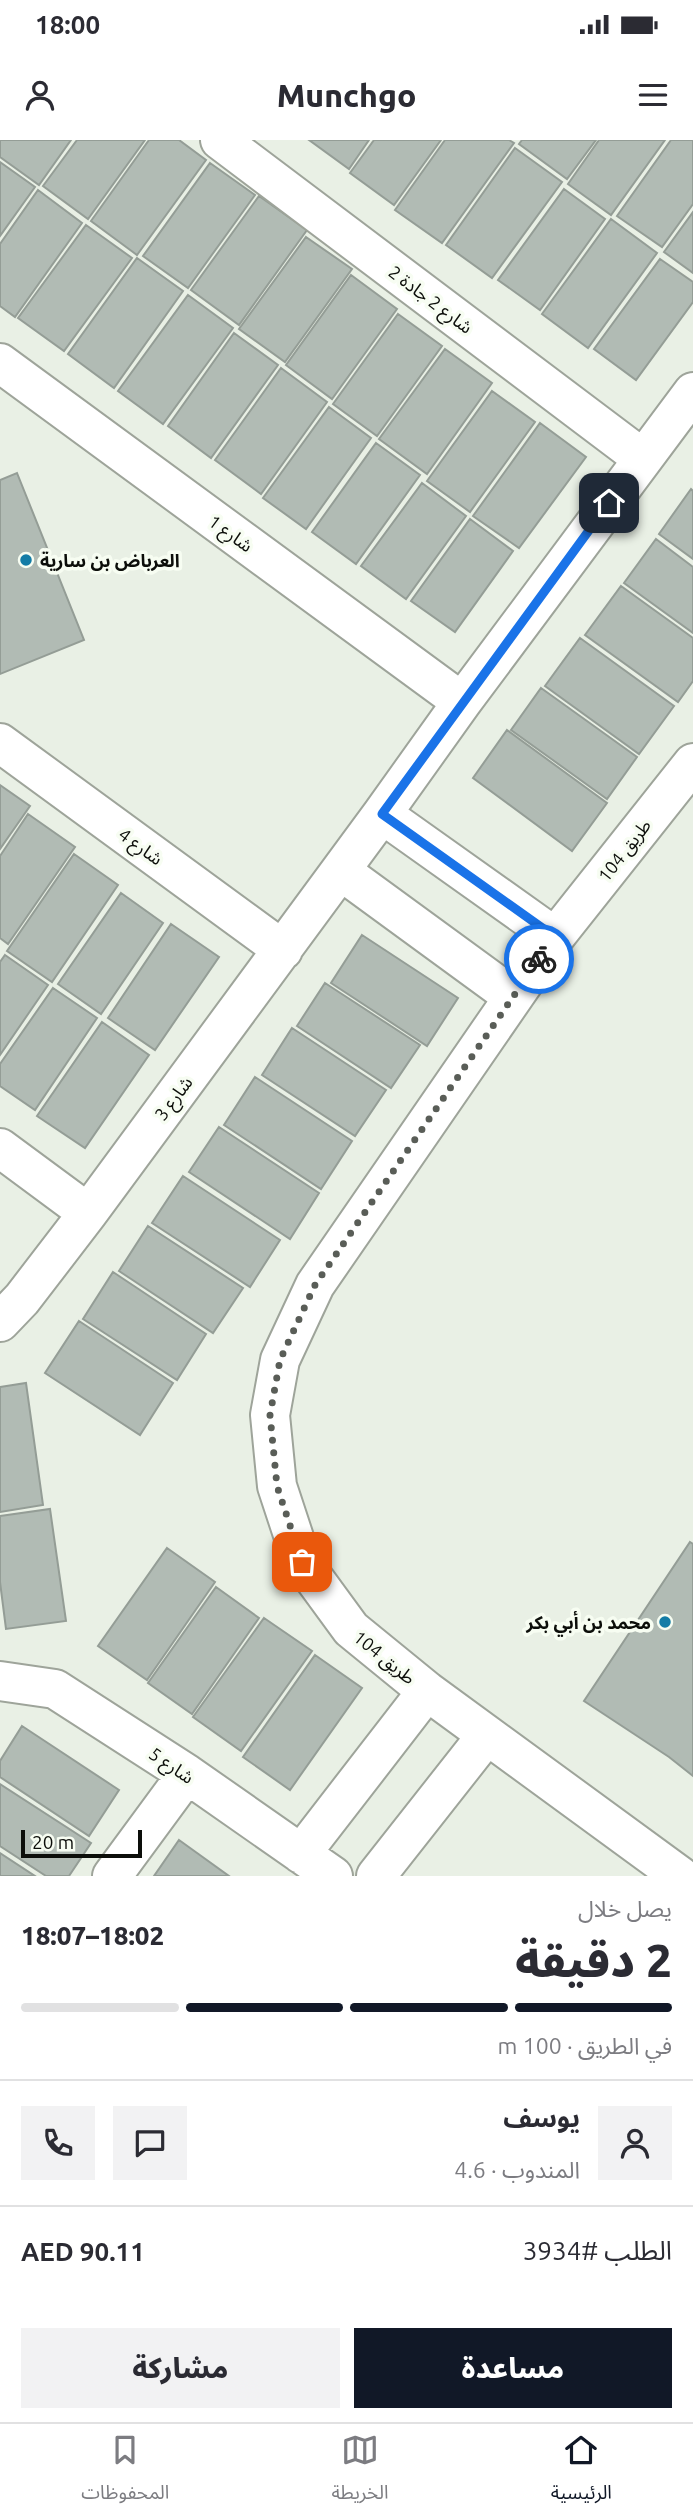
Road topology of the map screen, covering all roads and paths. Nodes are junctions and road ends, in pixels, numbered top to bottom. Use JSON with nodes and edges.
{"nodes":[{"id":1,"x":220,"y":140,"type":"edge"},
{"id":2,"x":0,"y":363,"type":"edge"},
{"id":3,"x":693,"y":392,"type":"edge"},
{"id":4,"x":642,"y":458,"type":"junction"},
{"id":5,"x":462,"y":702,"type":"junction"},
{"id":6,"x":0,"y":743,"type":"edge"},
{"id":7,"x":693,"y":763,"type":"edge"},
{"id":8,"x":382,"y":814,"type":"junction"},
{"id":9,"x":341,"y":871,"type":"junction"},
{"id":10,"x":555,"y":937,"type":"junction"},
{"id":11,"x":283,"y":950,"type":"junction"},
{"id":12,"x":512,"y":996,"type":"junction"},
{"id":13,"x":0,"y":1148,"type":"edge"},
{"id":14,"x":88,"y":1213,"type":"junction"},
{"id":15,"x":0,"y":1322,"type":"edge"},
{"id":16,"x":0,"y":1681,"type":"edge"},
{"id":17,"x":427,"y":1691,"type":"junction"},
{"id":18,"x":487,"y":1735,"type":"junction"},
{"id":19,"x":187,"y":1774,"type":"junction"},
{"id":20,"x":301,"y":1854,"type":"junction"},
{"id":21,"x":112,"y":1876,"type":"edge"},
{"id":22,"x":332,"y":1876,"type":"edge"},
{"id":23,"x":376,"y":1876,"type":"edge"},
{"id":24,"x":680,"y":1876,"type":"edge"}],
"edges":[{"from":1,"to":4,"type":"street","name":"شارع 2 جادة 2"},
{"from":2,"to":5,"type":"street","name":"شارع 1"},
{"from":3,"to":4,"type":"street","name":"شارع 3"},
{"from":4,"to":5,"type":"street","name":"شارع 3"},
{"from":5,"to":8,"type":"street","name":"شارع 3"},
{"from":6,"to":11,"type":"street","name":"شارع 4"},
{"from":7,"to":10,"type":"street","name":"طريق 104"},
{"from":8,"to":9,"type":"street","name":"شارع 3"},
{"from":8,"to":10,"type":"street"},
{"from":9,"to":11,"type":"street","name":"شارع 3"},
{"from":9,"to":12,"type":"street"},
{"from":10,"to":12,"type":"street","name":"طريق 104"},
{"from":11,"to":14,"type":"street","name":"شارع 3"},
{"from":12,"to":17,"type":"street","name":"طريق 104"},
{"from":13,"to":14,"type":"street"},
{"from":14,"to":15,"type":"street","name":"شارع 3"},
{"from":16,"to":19,"type":"street","name":"شارع 5"},
{"from":17,"to":18,"type":"street","name":"طريق 104"},
{"from":17,"to":20,"type":"street","name":"طريق 104"},
{"from":18,"to":23,"type":"street"},
{"from":18,"to":24,"type":"street","name":"طريق 104"},
{"from":19,"to":20,"type":"street","name":"شارع 5"},
{"from":19,"to":21,"type":"street"},
{"from":20,"to":22,"type":"street","name":"شارع 5"}]}
